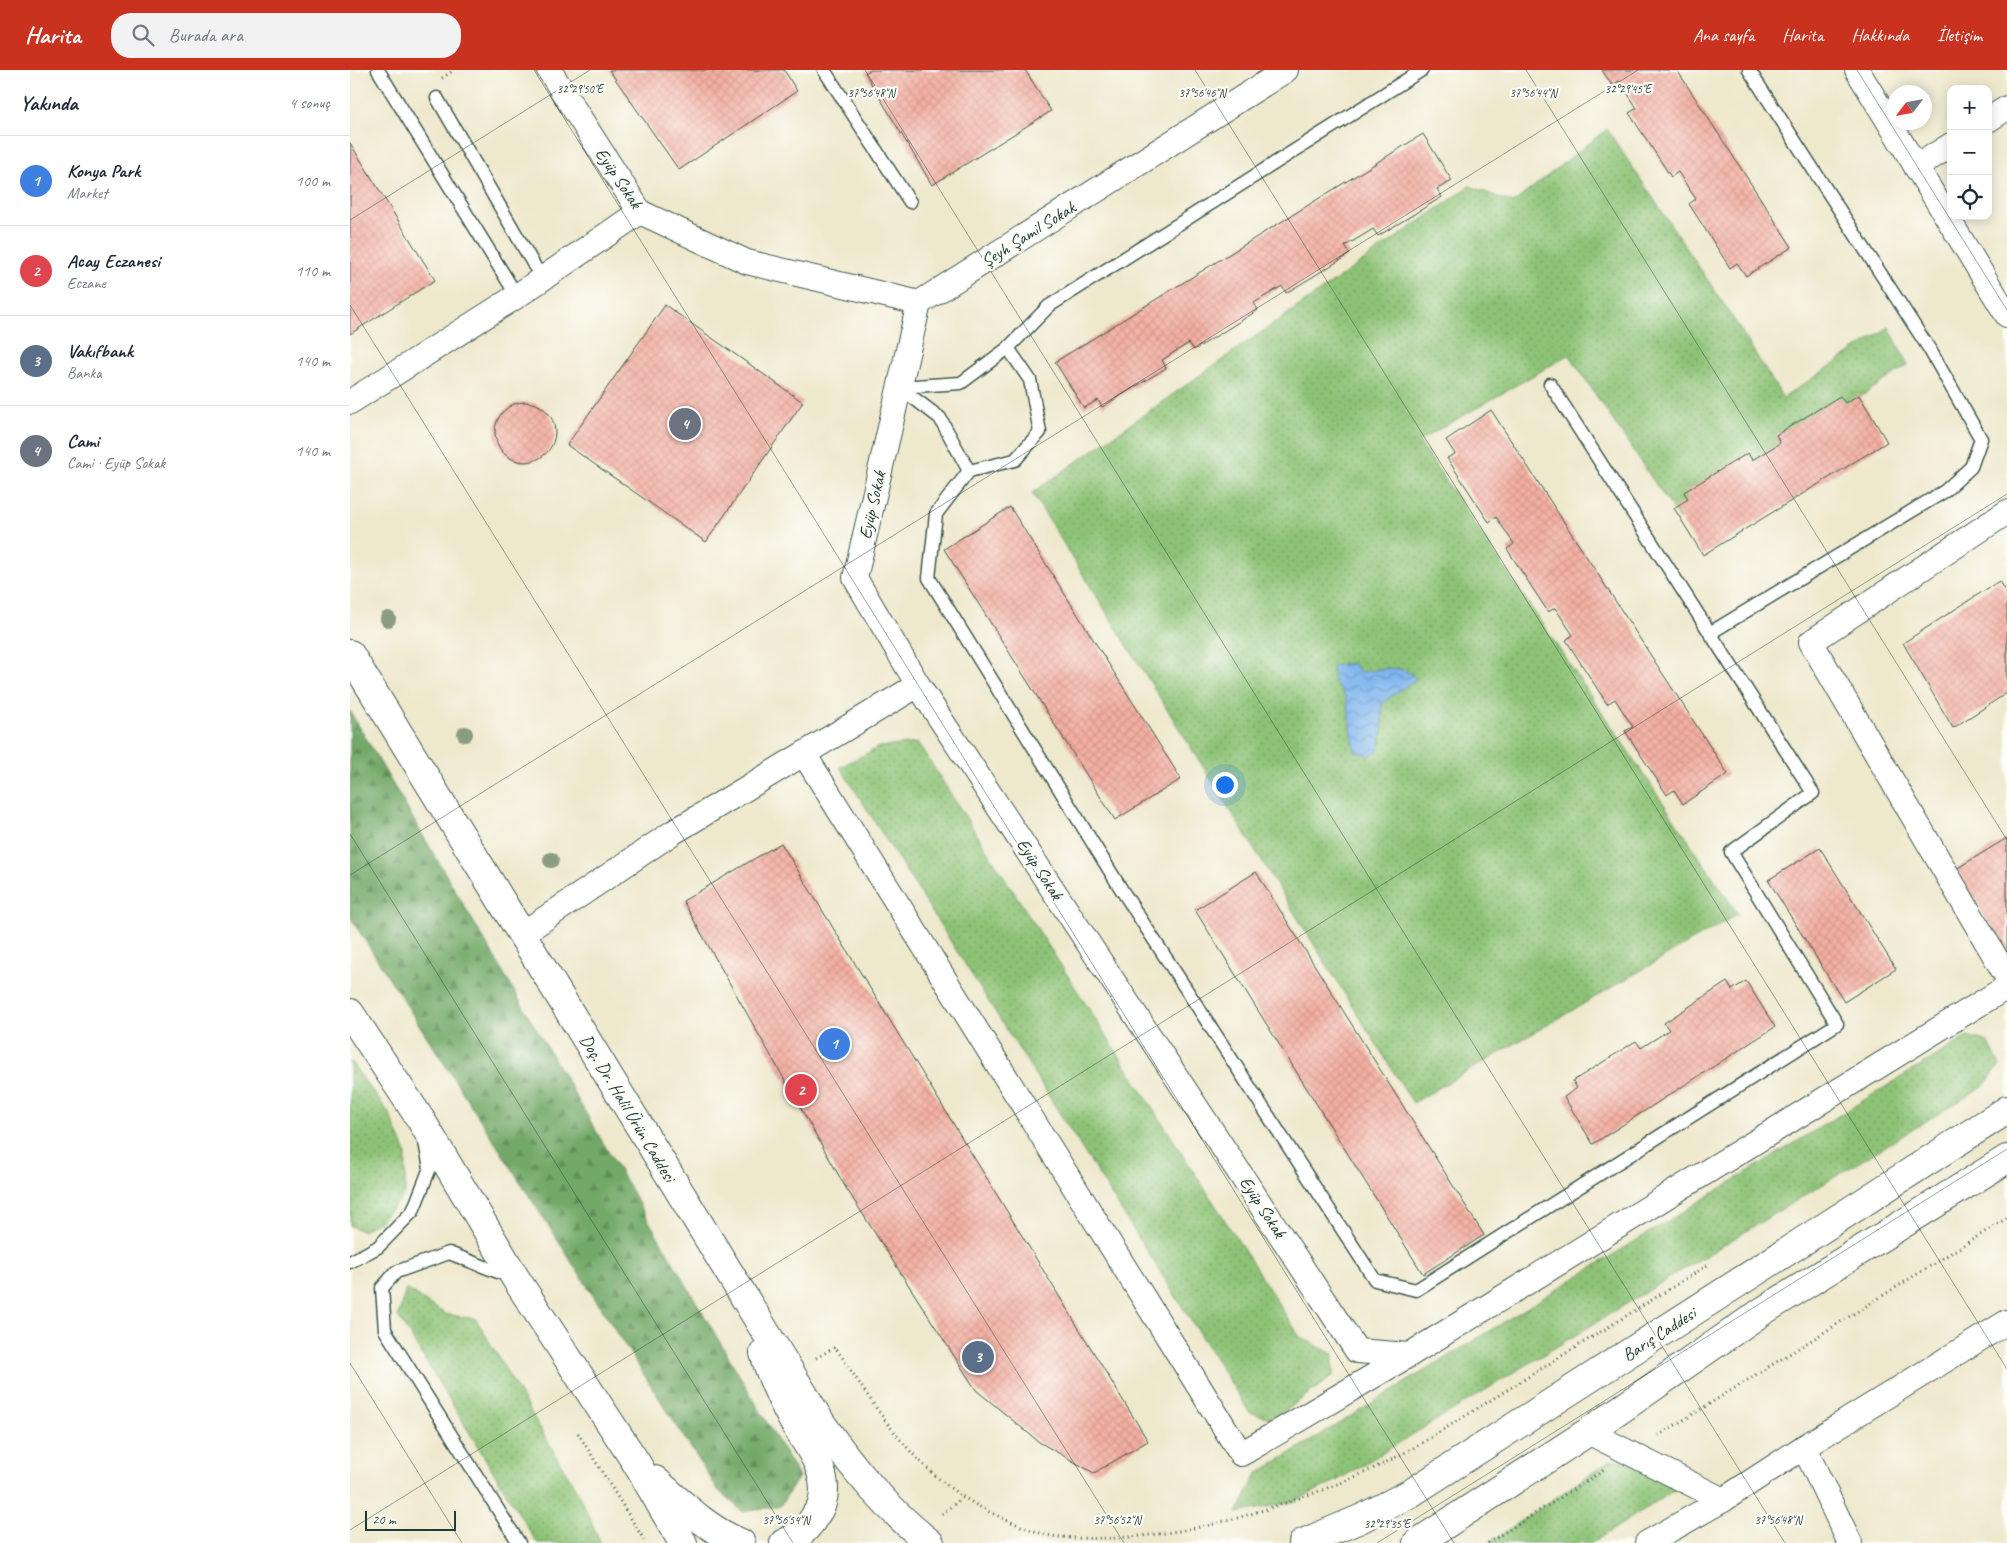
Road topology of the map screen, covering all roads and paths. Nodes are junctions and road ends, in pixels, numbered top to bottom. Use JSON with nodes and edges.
{"nodes":[{"id":1,"x":378,"y":70,"type":"edge"},
{"id":2,"x":549,"y":70,"type":"edge"},
{"id":3,"x":824,"y":70,"type":"edge"},
{"id":4,"x":1286,"y":70,"type":"edge"},
{"id":5,"x":1422,"y":70,"type":"edge"},
{"id":6,"x":1749,"y":70,"type":"edge"},
{"id":7,"x":1857,"y":70,"type":"edge"},
{"id":8,"x":438,"y":98,"type":"dead end"},
{"id":9,"x":2007,"y":108,"type":"edge"},
{"id":10,"x":1992,"y":117,"type":"edge"},
{"id":11,"x":1947,"y":148,"type":"edge"},
{"id":12,"x":1916,"y":167,"type":"junction"},
{"id":13,"x":910,"y":202,"type":"dead end"},
{"id":14,"x":640,"y":212,"type":"junction"},
{"id":15,"x":542,"y":279,"type":"junction"},
{"id":16,"x":517,"y":296,"type":"junction"},
{"id":17,"x":919,"y":303,"type":"junction"},
{"id":18,"x":2007,"y":315,"type":"edge"},
{"id":19,"x":1008,"y":348,"type":"junction"},
{"id":20,"x":1550,"y":384,"type":"dead end"},
{"id":21,"x":900,"y":387,"type":"junction"},
{"id":22,"x":350,"y":402,"type":"edge"},
{"id":23,"x":969,"y":471,"type":"junction"},
{"id":24,"x":2007,"y":512,"type":"edge"},
{"id":25,"x":1710,"y":633,"type":"junction"},
{"id":26,"x":350,"y":654,"type":"edge"},
{"id":27,"x":918,"y":685,"type":"junction"},
{"id":28,"x":804,"y":754,"type":"junction"},
{"id":29,"x":522,"y":934,"type":"junction"},
{"id":30,"x":2007,"y":977,"type":"edge"},
{"id":31,"x":2007,"y":987,"type":"edge"},
{"id":32,"x":350,"y":1013,"type":"edge"},
{"id":33,"x":2007,"y":1110,"type":"edge"},
{"id":34,"x":420,"y":1120,"type":"junction"},
{"id":35,"x":2007,"y":1159,"type":"edge"},
{"id":36,"x":2007,"y":1218,"type":"edge"},
{"id":37,"x":350,"y":1262,"type":"edge"},
{"id":38,"x":1712,"y":1262,"type":"dead end"},
{"id":39,"x":516,"y":1279,"type":"junction"},
{"id":40,"x":753,"y":1313,"type":"junction"},
{"id":41,"x":2007,"y":1322,"type":"edge"},
{"id":42,"x":1409,"y":1355,"type":"junction"},
{"id":43,"x":790,"y":1374,"type":"junction"},
{"id":44,"x":1588,"y":1432,"type":"junction"},
{"id":45,"x":1804,"y":1446,"type":"junction"},
{"id":46,"x":1631,"y":1453,"type":"junction"},
{"id":47,"x":637,"y":1464,"type":"junction"},
{"id":48,"x":1723,"y":1500,"type":"junction"},
{"id":49,"x":1135,"y":1541,"type":"edge"},
{"id":50,"x":519,"y":1543,"type":"edge"},
{"id":51,"x":683,"y":1543,"type":"edge"},
{"id":52,"x":741,"y":1543,"type":"edge"},
{"id":53,"x":784,"y":1543,"type":"edge"},
{"id":54,"x":930,"y":1543,"type":"edge"},
{"id":55,"x":1303,"y":1543,"type":"edge"},
{"id":56,"x":1417,"y":1543,"type":"edge"},
{"id":57,"x":1488,"y":1543,"type":"edge"},
{"id":58,"x":1647,"y":1543,"type":"edge"},
{"id":59,"x":1850,"y":1543,"type":"edge"}],
"edges":[{"from":1,"to":16,"type":"lane"},
{"from":2,"to":14,"type":"street","name":"Eyüp Sokak"},
{"from":3,"to":13,"type":"lane"},
{"from":4,"to":17,"type":"street","name":"Şeyh Şamil Sokak"},
{"from":5,"to":19,"type":"lane"},
{"from":6,"to":25,"type":"lane"},
{"from":7,"to":12,"type":"street"},
{"from":8,"to":15,"type":"lane"},
{"from":9,"to":10,"type":"street"},
{"from":11,"to":12,"type":"street"},
{"from":12,"to":18,"type":"street"},
{"from":14,"to":15,"type":"street"},
{"from":14,"to":17,"type":"street","name":"Eyüp Sokak"},
{"from":15,"to":16,"type":"street"},
{"from":16,"to":22,"type":"street"},
{"from":17,"to":21,"type":"street","name":"Eyüp Sokak"},
{"from":19,"to":21,"type":"lane"},
{"from":19,"to":23,"type":"lane"},
{"from":20,"to":25,"type":"lane"},
{"from":21,"to":23,"type":"lane"},
{"from":21,"to":27,"type":"street","name":"Eyüp Sokak"},
{"from":23,"to":25,"type":"lane"},
{"from":24,"to":30,"type":"street"},
{"from":26,"to":29,"type":"main road","name":"Doç. Dr. Halil Ürün Caddesi"},
{"from":27,"to":28,"type":"street"},
{"from":27,"to":42,"type":"street","name":"Eyüp Sokak"},
{"from":28,"to":29,"type":"street"},
{"from":28,"to":42,"type":"street"},
{"from":29,"to":40,"type":"main road","name":"Doç. Dr. Halil Ürün Caddesi"},
{"from":31,"to":42,"type":"street"},
{"from":32,"to":34,"type":"main road"},
{"from":33,"to":55,"type":"main road","name":"Barış Caddesi"},
{"from":34,"to":37,"type":"lane"},
{"from":34,"to":39,"type":"main road"},
{"from":35,"to":44,"type":"main road"},
{"from":36,"to":46,"type":"path"},
{"from":38,"to":49,"type":"path"},
{"from":39,"to":47,"type":"main road"},
{"from":39,"to":50,"type":"lane"},
{"from":40,"to":43,"type":"main road","name":"Doç. Dr. Halil Ürün Caddesi"},
{"from":40,"to":53,"type":"main road"},
{"from":41,"to":45,"type":"street"},
{"from":43,"to":49,"type":"path"},
{"from":43,"to":54,"type":"main road","name":"Doç. Dr. Halil Ürün Caddesi"},
{"from":44,"to":46,"type":"street"},
{"from":44,"to":56,"type":"main road"},
{"from":45,"to":48,"type":"street"},
{"from":45,"to":59,"type":"street"},
{"from":46,"to":48,"type":"street"},
{"from":46,"to":57,"type":"path"},
{"from":47,"to":51,"type":"main road"},
{"from":47,"to":52,"type":"main road"},
{"from":48,"to":58,"type":"street"}]}
